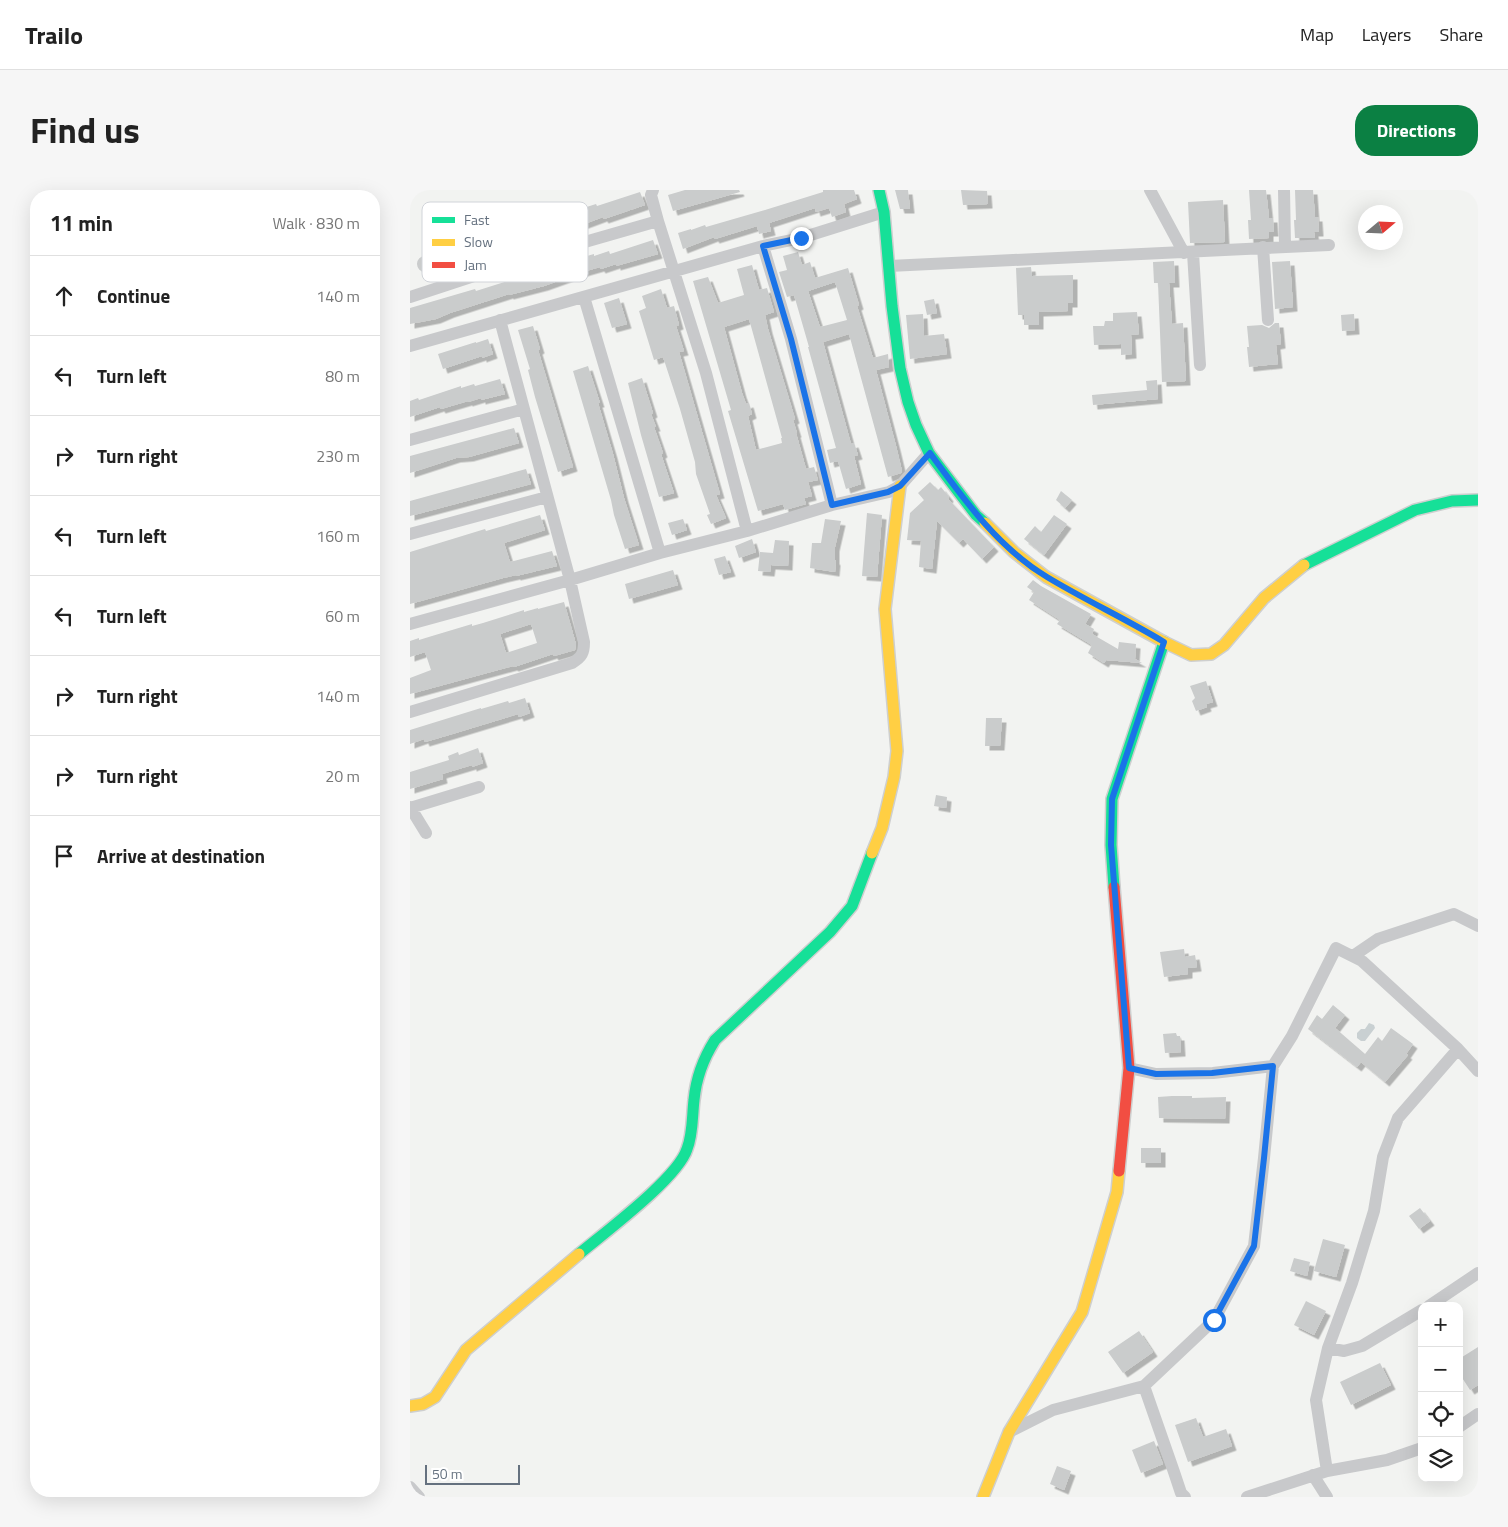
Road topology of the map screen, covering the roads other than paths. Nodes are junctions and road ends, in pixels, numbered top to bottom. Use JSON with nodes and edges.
{"nodes":[{"id":1,"x":653,"y":190,"type":"edge"},
{"id":2,"x":879,"y":190,"type":"edge"},
{"id":3,"x":1150,"y":190,"type":"edge"},
{"id":4,"x":1284,"y":190,"type":"edge"},
{"id":5,"x":884,"y":212,"type":"junction"},
{"id":6,"x":658,"y":221,"type":"junction"},
{"id":7,"x":588,"y":241,"type":"edge"},
{"id":8,"x":1329,"y":245,"type":"dead end"},
{"id":9,"x":763,"y":246,"type":"junction"},
{"id":10,"x":1285,"y":246,"type":"junction"},
{"id":11,"x":1263,"y":247,"type":"junction"},
{"id":12,"x":1189,"y":253,"type":"junction"},
{"id":13,"x":889,"y":266,"type":"junction"},
{"id":14,"x":673,"y":271,"type":"junction"},
{"id":15,"x":456,"y":282,"type":"edge"},
{"id":16,"x":410,"y":297,"type":"edge"},
{"id":17,"x":584,"y":297,"type":"junction"},
{"id":18,"x":500,"y":320,"type":"junction"},
{"id":19,"x":1268,"y":320,"type":"dead end"},
{"id":20,"x":410,"y":346,"type":"edge"},
{"id":21,"x":1200,"y":366,"type":"dead end"},
{"id":22,"x":524,"y":409,"type":"junction"},
{"id":23,"x":410,"y":440,"type":"edge"},
{"id":24,"x":930,"y":453,"type":"junction"},
{"id":25,"x":900,"y":486,"type":"junction"},
{"id":26,"x":547,"y":497,"type":"junction"},
{"id":27,"x":1478,"y":500,"type":"edge"},
{"id":28,"x":832,"y":505,"type":"junction"},
{"id":29,"x":747,"y":531,"type":"junction"},
{"id":30,"x":410,"y":534,"type":"edge"},
{"id":31,"x":660,"y":553,"type":"junction"},
{"id":32,"x":570,"y":580,"type":"junction"},
{"id":33,"x":410,"y":624,"type":"edge"},
{"id":34,"x":1164,"y":642,"type":"junction"},
{"id":35,"x":410,"y":712,"type":"edge"},
{"id":36,"x":479,"y":787,"type":"dead end"},
{"id":37,"x":410,"y":807,"type":"edge"},
{"id":38,"x":426,"y":833,"type":"dead end"},
{"id":39,"x":1478,"y":926,"type":"edge"},
{"id":40,"x":1353,"y":956,"type":"junction"},
{"id":41,"x":1458,"y":1049,"type":"junction"},
{"id":42,"x":1273,"y":1066,"type":"junction"},
{"id":43,"x":1129,"y":1068,"type":"junction"},
{"id":44,"x":1478,"y":1071,"type":"edge"},
{"id":45,"x":1478,"y":1273,"type":"edge"},
{"id":46,"x":1435,"y":1302,"type":"edge"},
{"id":47,"x":1418,"y":1313,"type":"edge"},
{"id":48,"x":1328,"y":1348,"type":"junction"},
{"id":49,"x":1144,"y":1386,"type":"junction"},
{"id":50,"x":410,"y":1406,"type":"edge"},
{"id":51,"x":1478,"y":1414,"type":"edge"},
{"id":52,"x":1463,"y":1424,"type":"edge"},
{"id":53,"x":1009,"y":1432,"type":"junction"},
{"id":54,"x":1418,"y":1449,"type":"edge"},
{"id":55,"x":1327,"y":1471,"type":"junction"},
{"id":56,"x":1313,"y":1475,"type":"junction"},
{"id":57,"x":410,"y":1487,"type":"edge"},
{"id":58,"x":419,"y":1497,"type":"edge"},
{"id":59,"x":982,"y":1497,"type":"edge"},
{"id":60,"x":1185,"y":1497,"type":"edge"},
{"id":61,"x":1247,"y":1497,"type":"edge"},
{"id":62,"x":1327,"y":1497,"type":"edge"}],
"edges":[{"from":1,"to":6,"type":"street"},
{"from":2,"to":5,"type":"street"},
{"from":3,"to":12,"type":"street"},
{"from":4,"to":10,"type":"street"},
{"from":5,"to":9,"type":"street"},
{"from":5,"to":13,"type":"street"},
{"from":6,"to":7,"type":"street"},
{"from":6,"to":14,"type":"street"},
{"from":8,"to":10,"type":"street"},
{"from":9,"to":14,"type":"street"},
{"from":9,"to":28,"type":"street"},
{"from":10,"to":11,"type":"street"},
{"from":11,"to":12,"type":"street"},
{"from":11,"to":19,"type":"street"},
{"from":12,"to":13,"type":"street"},
{"from":12,"to":21,"type":"street"},
{"from":13,"to":24,"type":"street"},
{"from":14,"to":17,"type":"street"},
{"from":14,"to":29,"type":"street"},
{"from":15,"to":16,"type":"street"},
{"from":17,"to":18,"type":"street"},
{"from":17,"to":31,"type":"street"},
{"from":18,"to":20,"type":"street"},
{"from":18,"to":22,"type":"street"},
{"from":22,"to":23,"type":"street"},
{"from":22,"to":26,"type":"street"},
{"from":24,"to":25,"type":"street"},
{"from":24,"to":34,"type":"street"},
{"from":25,"to":28,"type":"street"},
{"from":25,"to":50,"type":"street"},
{"from":26,"to":30,"type":"street"},
{"from":26,"to":32,"type":"street"},
{"from":27,"to":34,"type":"street"},
{"from":28,"to":29,"type":"street"},
{"from":29,"to":31,"type":"street"},
{"from":31,"to":32,"type":"street"},
{"from":32,"to":33,"type":"street"},
{"from":32,"to":35,"type":"street"},
{"from":34,"to":43,"type":"street"},
{"from":36,"to":37,"type":"street"},
{"from":37,"to":38,"type":"street"},
{"from":39,"to":40,"type":"street"},
{"from":40,"to":41,"type":"street"},
{"from":40,"to":42,"type":"street"},
{"from":41,"to":44,"type":"street"},
{"from":41,"to":48,"type":"street"},
{"from":42,"to":43,"type":"street"},
{"from":42,"to":49,"type":"street"},
{"from":43,"to":53,"type":"street"},
{"from":45,"to":46,"type":"street"},
{"from":47,"to":48,"type":"street"},
{"from":48,"to":55,"type":"street"},
{"from":49,"to":53,"type":"street"},
{"from":49,"to":60,"type":"street"},
{"from":51,"to":52,"type":"street"},
{"from":53,"to":59,"type":"street"},
{"from":54,"to":55,"type":"street"},
{"from":55,"to":56,"type":"street"},
{"from":56,"to":61,"type":"street"},
{"from":56,"to":62,"type":"street"},
{"from":57,"to":58,"type":"street"}]}
